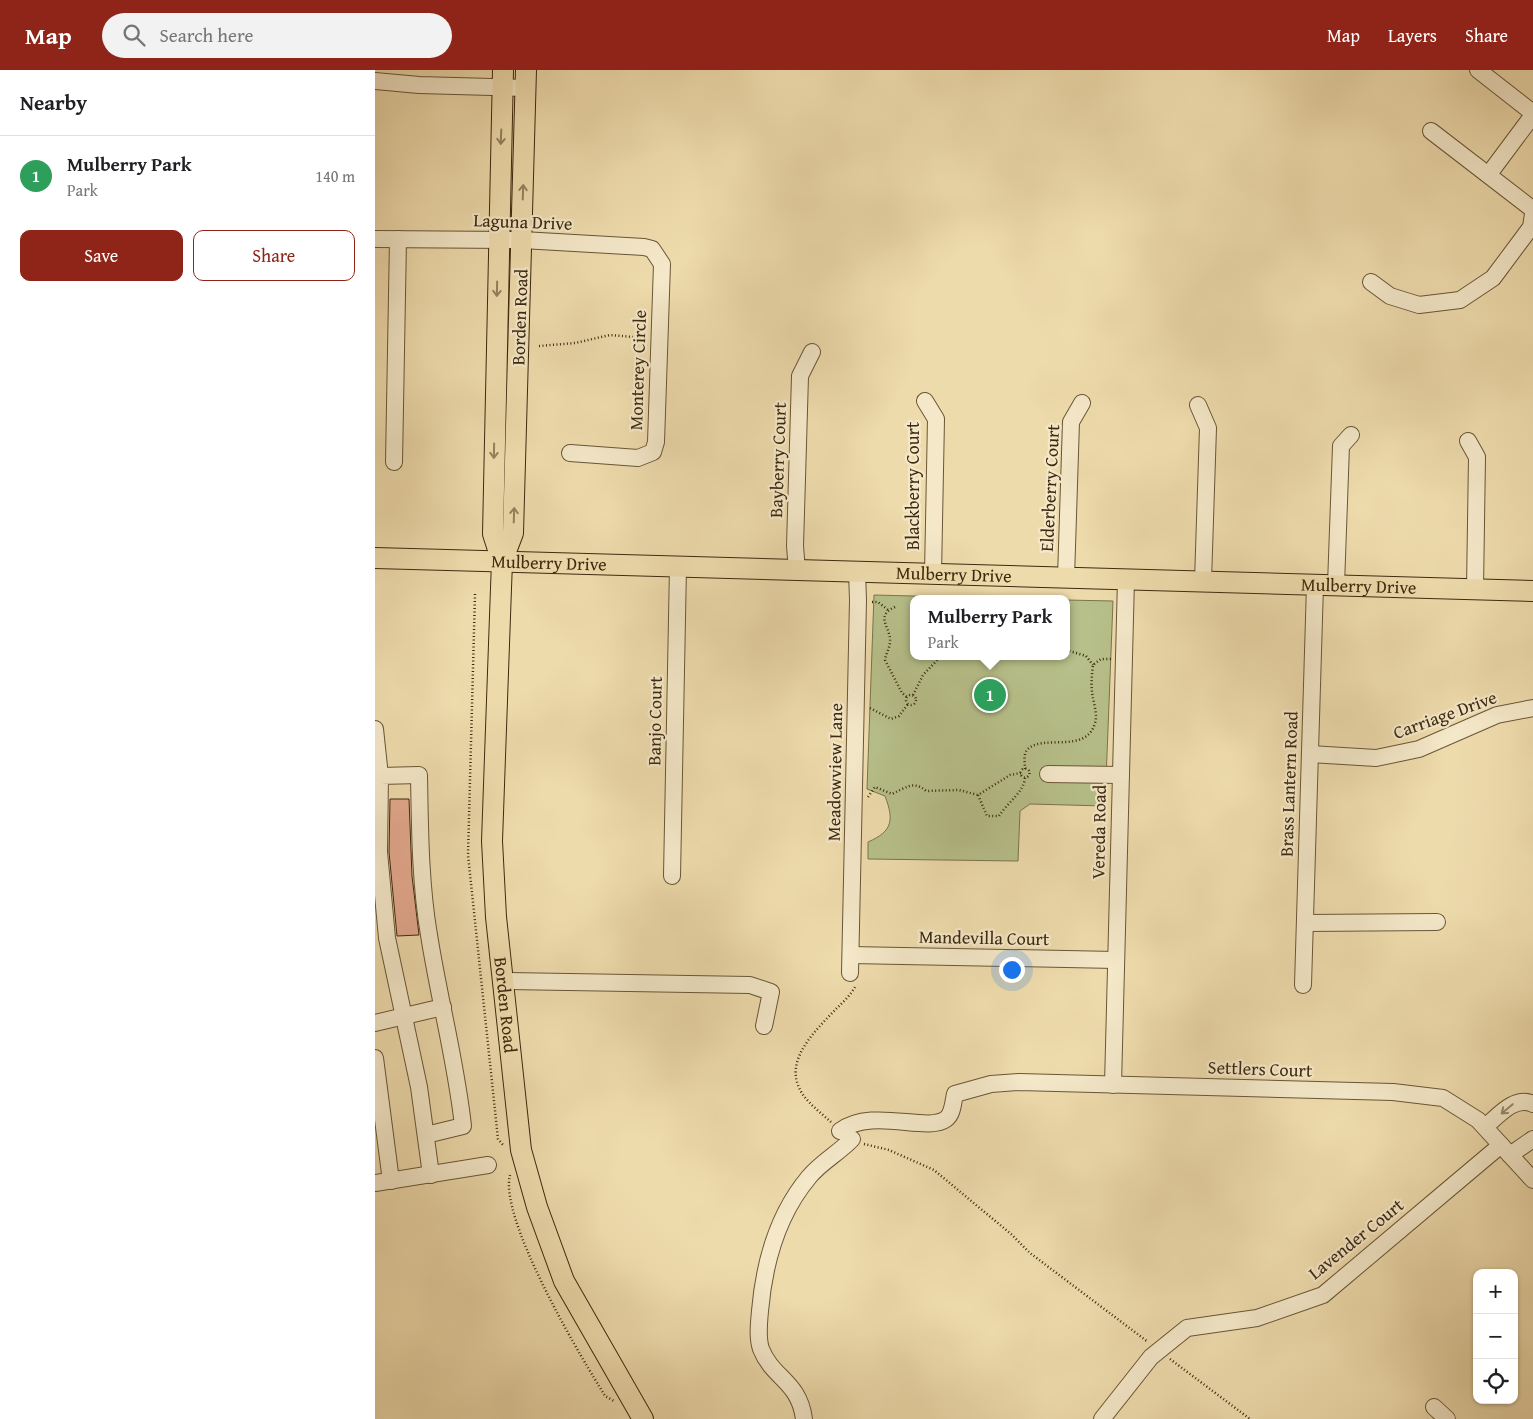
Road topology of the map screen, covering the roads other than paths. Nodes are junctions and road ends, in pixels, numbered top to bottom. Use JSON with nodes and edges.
{"nodes":[{"id":1,"x":1478,"y":70,"type":"edge"},
{"id":2,"x":503,"y":79,"type":"edge"},
{"id":3,"x":526,"y":79,"type":"edge"},
{"id":4,"x":375,"y":81,"type":"edge"},
{"id":5,"x":1533,"y":114,"type":"edge"},
{"id":6,"x":1431,"y":131,"type":"dead end"},
{"id":7,"x":1489,"y":174,"type":"junction"},
{"id":8,"x":1532,"y":218,"type":"edge"},
{"id":9,"x":375,"y":239,"type":"edge"},
{"id":10,"x":398,"y":239,"type":"junction"},
{"id":11,"x":498,"y":240,"type":"junction"},
{"id":12,"x":522,"y":240,"type":"junction"},
{"id":13,"x":662,"y":264,"type":"joint"},
{"id":14,"x":1371,"y":282,"type":"dead end"},
{"id":15,"x":812,"y":352,"type":"dead end"},
{"id":16,"x":925,"y":401,"type":"dead end"},
{"id":17,"x":1082,"y":403,"type":"dead end"},
{"id":18,"x":1198,"y":405,"type":"dead end"},
{"id":19,"x":1351,"y":435,"type":"dead end"},
{"id":20,"x":1468,"y":441,"type":"dead end"},
{"id":21,"x":570,"y":453,"type":"dead end"},
{"id":22,"x":394,"y":462,"type":"dead end"},
{"id":23,"x":375,"y":558,"type":"edge"},
{"id":24,"x":502,"y":562,"type":"junction"},
{"id":25,"x":678,"y":567,"type":"junction"},
{"id":26,"x":797,"y":571,"type":"junction"},
{"id":27,"x":857,"y":572,"type":"junction"},
{"id":28,"x":933,"y":574,"type":"junction"},
{"id":29,"x":1066,"y":578,"type":"junction"},
{"id":30,"x":1126,"y":579,"type":"junction"},
{"id":31,"x":1203,"y":581,"type":"junction"},
{"id":32,"x":1315,"y":584,"type":"junction"},
{"id":33,"x":1336,"y":585,"type":"junction"},
{"id":34,"x":1475,"y":589,"type":"junction"},
{"id":35,"x":1533,"y":591,"type":"edge"},
{"id":36,"x":1533,"y":708,"type":"edge"},
{"id":37,"x":375,"y":729,"type":"edge"},
{"id":38,"x":1310,"y":754,"type":"junction"},
{"id":39,"x":1048,"y":774,"type":"dead end"},
{"id":40,"x":1121,"y":775,"type":"junction"},
{"id":41,"x":379,"y":776,"type":"junction"},
{"id":42,"x":672,"y":876,"type":"dead end"},
{"id":43,"x":1437,"y":922,"type":"dead end"},
{"id":44,"x":1305,"y":923,"type":"junction"},
{"id":45,"x":851,"y":956,"type":"junction"},
{"id":46,"x":1116,"y":960,"type":"junction"},
{"id":47,"x":854,"y":977,"type":"road end"},
{"id":48,"x":502,"y":981,"type":"junction"},
{"id":49,"x":1303,"y":985,"type":"dead end"},
{"id":50,"x":443,"y":1007,"type":"junction"},
{"id":51,"x":403,"y":1016,"type":"junction"},
{"id":52,"x":375,"y":1023,"type":"edge"},
{"id":53,"x":763,"y":1026,"type":"dead end"},
{"id":54,"x":375,"y":1058,"type":"edge"},
{"id":55,"x":1113,"y":1085,"type":"junction"},
{"id":56,"x":1533,"y":1104,"type":"edge"},
{"id":57,"x":1485,"y":1127,"type":"junction"},
{"id":58,"x":426,"y":1135,"type":"junction"},
{"id":59,"x":1533,"y":1139,"type":"edge"},
{"id":60,"x":1505,"y":1150,"type":"junction"},
{"id":61,"x":488,"y":1165,"type":"dead end"},
{"id":62,"x":431,"y":1175,"type":"junction"},
{"id":63,"x":1533,"y":1180,"type":"edge"},
{"id":64,"x":383,"y":1182,"type":"edge"},
{"id":65,"x":1434,"y":1407,"type":"dead end"},
{"id":66,"x":643,"y":1419,"type":"edge"},
{"id":67,"x":804,"y":1419,"type":"edge"},
{"id":68,"x":1102,"y":1419,"type":"edge"},
{"id":69,"x":1447,"y":1419,"type":"edge"}],
"edges":[{"from":1,"to":5,"type":"street"},
{"from":2,"to":3,"type":"street"},
{"from":2,"to":4,"type":"street"},
{"from":2,"to":11,"type":"main road","name":"Borden Road","one_way":true},
{"from":12,"to":3,"type":"main road","name":"Borden Road","one_way":true},
{"from":5,"to":7,"type":"street"},
{"from":6,"to":7,"type":"street"},
{"from":7,"to":8,"type":"street"},
{"from":8,"to":14,"type":"street"},
{"from":9,"to":10,"type":"street","name":"Laguna Drive"},
{"from":10,"to":11,"type":"street","name":"Laguna Drive"},
{"from":10,"to":22,"type":"street"},
{"from":11,"to":12,"type":"street","name":"Laguna Drive"},
{"from":11,"to":24,"type":"main road","name":"Borden Road","one_way":true},
{"from":12,"to":13,"type":"street","name":"Laguna Drive"},
{"from":24,"to":12,"type":"main road","name":"Borden Road","one_way":true},
{"from":13,"to":21,"type":"street","name":"Monterey Circle"},
{"from":15,"to":26,"type":"street","name":"Bayberry Court"},
{"from":16,"to":28,"type":"street","name":"Blackberry Court"},
{"from":17,"to":29,"type":"street","name":"Elderberry Court"},
{"from":18,"to":31,"type":"street"},
{"from":19,"to":33,"type":"street"},
{"from":20,"to":34,"type":"street"},
{"from":23,"to":24,"type":"main road","name":"Mulberry Drive"},
{"from":24,"to":25,"type":"main road","name":"Mulberry Drive"},
{"from":24,"to":48,"type":"main road","name":"Borden Road"},
{"from":25,"to":26,"type":"main road","name":"Mulberry Drive"},
{"from":25,"to":42,"type":"street","name":"Banjo Court"},
{"from":26,"to":27,"type":"main road","name":"Mulberry Drive"},
{"from":27,"to":28,"type":"main road","name":"Mulberry Drive"},
{"from":27,"to":45,"type":"street","name":"Meadowview Lane"},
{"from":28,"to":29,"type":"main road","name":"Mulberry Drive"},
{"from":29,"to":30,"type":"main road","name":"Mulberry Drive"},
{"from":30,"to":31,"type":"main road","name":"Mulberry Drive"},
{"from":30,"to":40,"type":"street","name":"Vereda Road"},
{"from":31,"to":32,"type":"main road","name":"Mulberry Drive"},
{"from":32,"to":33,"type":"main road","name":"Mulberry Drive"},
{"from":32,"to":38,"type":"street","name":"Brass Lantern Road"},
{"from":33,"to":34,"type":"main road","name":"Mulberry Drive"},
{"from":34,"to":35,"type":"main road","name":"Mulberry Drive"},
{"from":36,"to":38,"type":"street","name":"Carriage Drive"},
{"from":37,"to":41,"type":"street"},
{"from":38,"to":44,"type":"street","name":"Brass Lantern Road"},
{"from":39,"to":40,"type":"street"},
{"from":40,"to":46,"type":"street","name":"Vereda Road"},
{"from":41,"to":50,"type":"street"},
{"from":41,"to":51,"type":"street"},
{"from":43,"to":44,"type":"street"},
{"from":44,"to":49,"type":"street","name":"Brass Lantern Road"},
{"from":45,"to":46,"type":"street","name":"Mandevilla Court"},
{"from":45,"to":47,"type":"street","name":"Meadowview Lane"},
{"from":46,"to":55,"type":"street","name":"Vereda Road"},
{"from":48,"to":53,"type":"street"},
{"from":48,"to":66,"type":"main road","name":"Borden Road"},
{"from":50,"to":51,"type":"street"},
{"from":50,"to":58,"type":"street"},
{"from":51,"to":52,"type":"street"},
{"from":51,"to":58,"type":"street"},
{"from":54,"to":64,"type":"street"},
{"from":55,"to":57,"type":"street","name":"Settlers Court"},
{"from":55,"to":67,"type":"street","name":"Settlers Court"},
{"from":56,"to":57,"type":"street","one_way":true},
{"from":57,"to":60,"type":"street","name":"Settlers Court"},
{"from":58,"to":62,"type":"street"},
{"from":59,"to":60,"type":"street","name":"Lavender Court"},
{"from":60,"to":63,"type":"street","name":"Settlers Court"},
{"from":60,"to":68,"type":"street","name":"Lavender Court"},
{"from":61,"to":62,"type":"street"},
{"from":62,"to":64,"type":"street"},
{"from":65,"to":69,"type":"street"}]}
